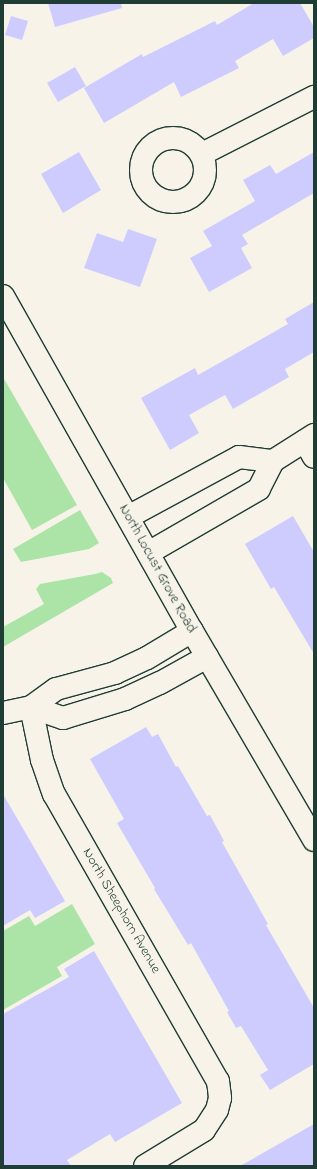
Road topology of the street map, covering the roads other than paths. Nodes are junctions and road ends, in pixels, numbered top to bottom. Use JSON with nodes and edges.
{"nodes":[{"id":1,"x":314,"y":97,"type":"edge"},
{"id":2,"x":202,"y":154,"type":"dead end"},
{"id":3,"x":3,"y":296,"type":"edge"},
{"id":4,"x":311,"y":444,"type":"edge"},
{"id":5,"x":273,"y":461,"type":"junction"},
{"id":6,"x":128,"y":517,"type":"junction"},
{"id":7,"x":148,"y":553,"type":"junction"},
{"id":8,"x":192,"y":631,"type":"junction"},
{"id":9,"x":207,"y":656,"type":"junction"},
{"id":10,"x":31,"y":707,"type":"junction"},
{"id":11,"x":3,"y":713,"type":"edge"},
{"id":12,"x":314,"y":840,"type":"edge"},
{"id":13,"x":145,"y":1166,"type":"edge"}],
"edges":[{"from":1,"to":2,"type":"street"},
{"from":3,"to":6,"type":"street","name":"North Locust Grove Road"},
{"from":4,"to":5,"type":"street"},
{"from":5,"to":6,"type":"street"},
{"from":5,"to":7,"type":"street"},
{"from":6,"to":7,"type":"street","name":"North Locust Grove Road"},
{"from":7,"to":8,"type":"street","name":"North Locust Grove Road"},
{"from":8,"to":9,"type":"street","name":"North Locust Grove Road"},
{"from":8,"to":10,"type":"street"},
{"from":9,"to":10,"type":"street"},
{"from":9,"to":12,"type":"street","name":"North Locust Grove Road"},
{"from":10,"to":11,"type":"street"},
{"from":10,"to":13,"type":"street","name":"North Sheephorn Avenue"}]}
